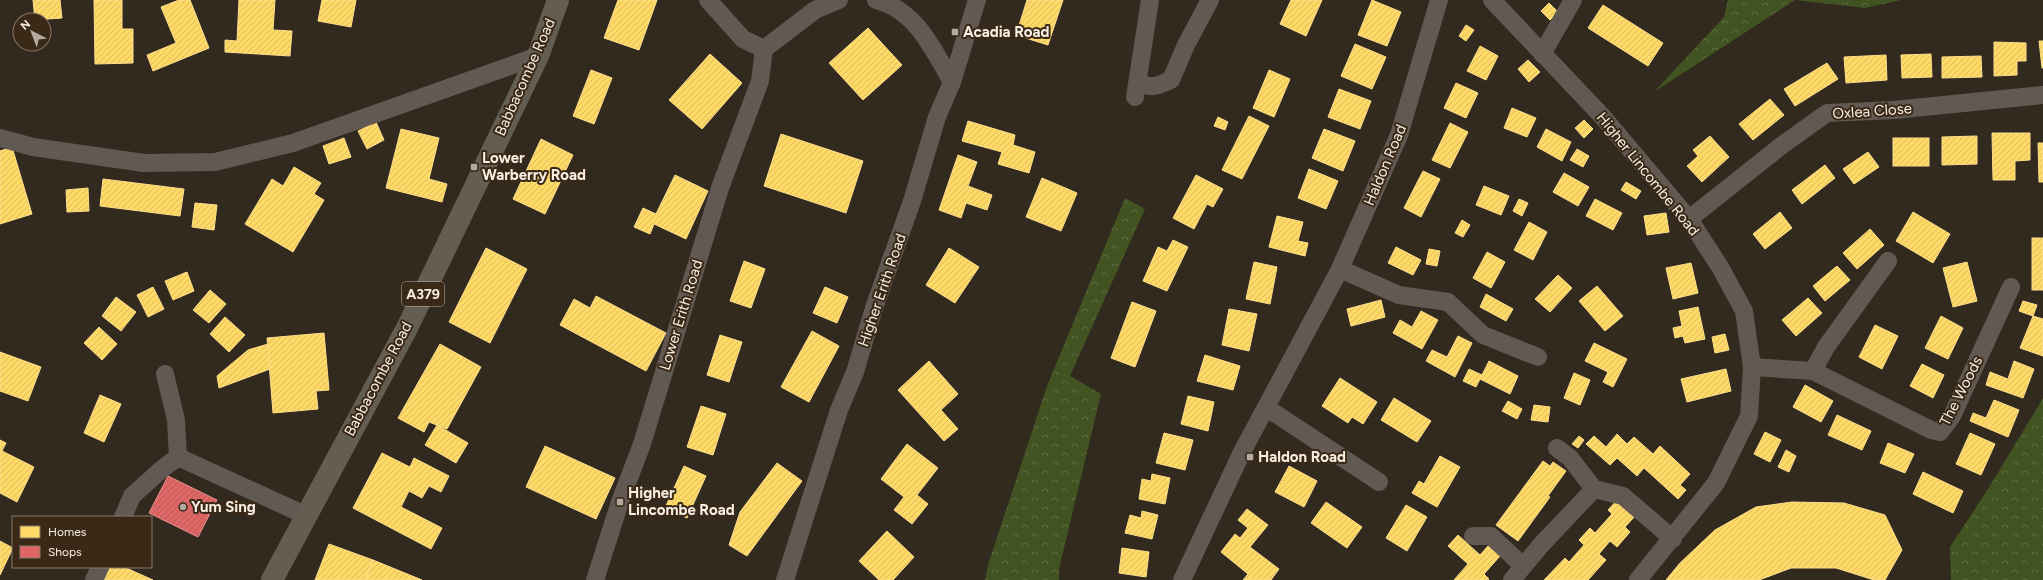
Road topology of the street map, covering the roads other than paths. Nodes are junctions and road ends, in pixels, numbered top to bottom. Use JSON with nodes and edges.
{"nodes":[{"id":1,"x":558,"y":0,"type":"edge"},
{"id":2,"x":708,"y":0,"type":"edge"},
{"id":3,"x":838,"y":0,"type":"edge"},
{"id":4,"x":876,"y":0,"type":"edge"},
{"id":5,"x":977,"y":0,"type":"edge"},
{"id":6,"x":1150,"y":0,"type":"edge"},
{"id":7,"x":1210,"y":0,"type":"edge"},
{"id":8,"x":1439,"y":0,"type":"edge"},
{"id":9,"x":1492,"y":0,"type":"edge"},
{"id":10,"x":1573,"y":0,"type":"edge"},
{"id":11,"x":764,"y":49,"type":"junction"},
{"id":12,"x":1542,"y":54,"type":"junction"},
{"id":13,"x":538,"y":56,"type":"junction"},
{"id":14,"x":952,"y":82,"type":"junction"},
{"id":15,"x":2043,"y":95,"type":"edge"},
{"id":16,"x":0,"y":138,"type":"edge"},
{"id":17,"x":1689,"y":219,"type":"junction"},
{"id":18,"x":1888,"y":261,"type":"dead end"},
{"id":19,"x":1340,"y":269,"type":"junction"},
{"id":20,"x":2011,"y":287,"type":"dead end"},
{"id":21,"x":1538,"y":357,"type":"dead end"},
{"id":22,"x":1752,"y":367,"type":"junction"},
{"id":23,"x":1813,"y":371,"type":"junction"},
{"id":24,"x":165,"y":374,"type":"dead end"},
{"id":25,"x":1267,"y":408,"type":"junction"},
{"id":26,"x":1557,"y":448,"type":"dead end"},
{"id":27,"x":178,"y":457,"type":"junction"},
{"id":28,"x":1379,"y":482,"type":"dead end"},
{"id":29,"x":1594,"y":489,"type":"junction"},
{"id":30,"x":305,"y":515,"type":"junction"},
{"id":31,"x":123,"y":516,"type":"edge"},
{"id":32,"x":1474,"y":536,"type":"dead end"},
{"id":33,"x":1673,"y":539,"type":"junction"},
{"id":34,"x":1523,"y":566,"type":"junction"},
{"id":35,"x":100,"y":568,"type":"edge"},
{"id":36,"x":94,"y":580,"type":"edge"},
{"id":37,"x":272,"y":580,"type":"edge"},
{"id":38,"x":595,"y":580,"type":"edge"},
{"id":39,"x":785,"y":580,"type":"edge"},
{"id":40,"x":1182,"y":580,"type":"edge"},
{"id":41,"x":1512,"y":580,"type":"edge"},
{"id":42,"x":1638,"y":580,"type":"edge"}],
"edges":[{"from":1,"to":13,"type":"main road","name":"Babbacombe Road","number":"A379"},
{"from":2,"to":11,"type":"street"},
{"from":3,"to":11,"type":"street"},
{"from":4,"to":14,"type":"street"},
{"from":5,"to":14,"type":"street","name":"Higher Erith Road"},
{"from":6,"to":7,"type":"street"},
{"from":8,"to":19,"type":"street","name":"Haldon Road"},
{"from":9,"to":12,"type":"street","name":"Higher Lincombe Road"},
{"from":10,"to":12,"type":"street"},
{"from":11,"to":38,"type":"street","name":"Lower Erith Road"},
{"from":12,"to":17,"type":"street","name":"Higher Lincombe Road"},
{"from":13,"to":16,"type":"street"},
{"from":13,"to":30,"type":"main road","name":"Babbacombe Road","number":"A379"},
{"from":14,"to":39,"type":"street","name":"Higher Erith Road"},
{"from":15,"to":17,"type":"street","name":"Oxlea Close"},
{"from":17,"to":22,"type":"street","name":"Higher Lincombe Road"},
{"from":18,"to":23,"type":"street"},
{"from":19,"to":21,"type":"street"},
{"from":19,"to":25,"type":"street","name":"Haldon Road"},
{"from":20,"to":23,"type":"street","name":"The Woods"},
{"from":22,"to":23,"type":"street","name":"The Woods"},
{"from":22,"to":33,"type":"street","name":"Higher Lincombe Road"},
{"from":24,"to":27,"type":"street"},
{"from":25,"to":28,"type":"street"},
{"from":25,"to":40,"type":"street","name":"Haldon Road"},
{"from":26,"to":29,"type":"street"},
{"from":27,"to":30,"type":"street"},
{"from":27,"to":31,"type":"street"},
{"from":29,"to":33,"type":"street"},
{"from":29,"to":34,"type":"street"},
{"from":30,"to":37,"type":"main road","name":"Babbacombe Road","number":"A379"},
{"from":32,"to":34,"type":"street"},
{"from":33,"to":42,"type":"street","name":"Higher Lincombe Road"},
{"from":34,"to":41,"type":"street"},
{"from":35,"to":36,"type":"street"}]}
